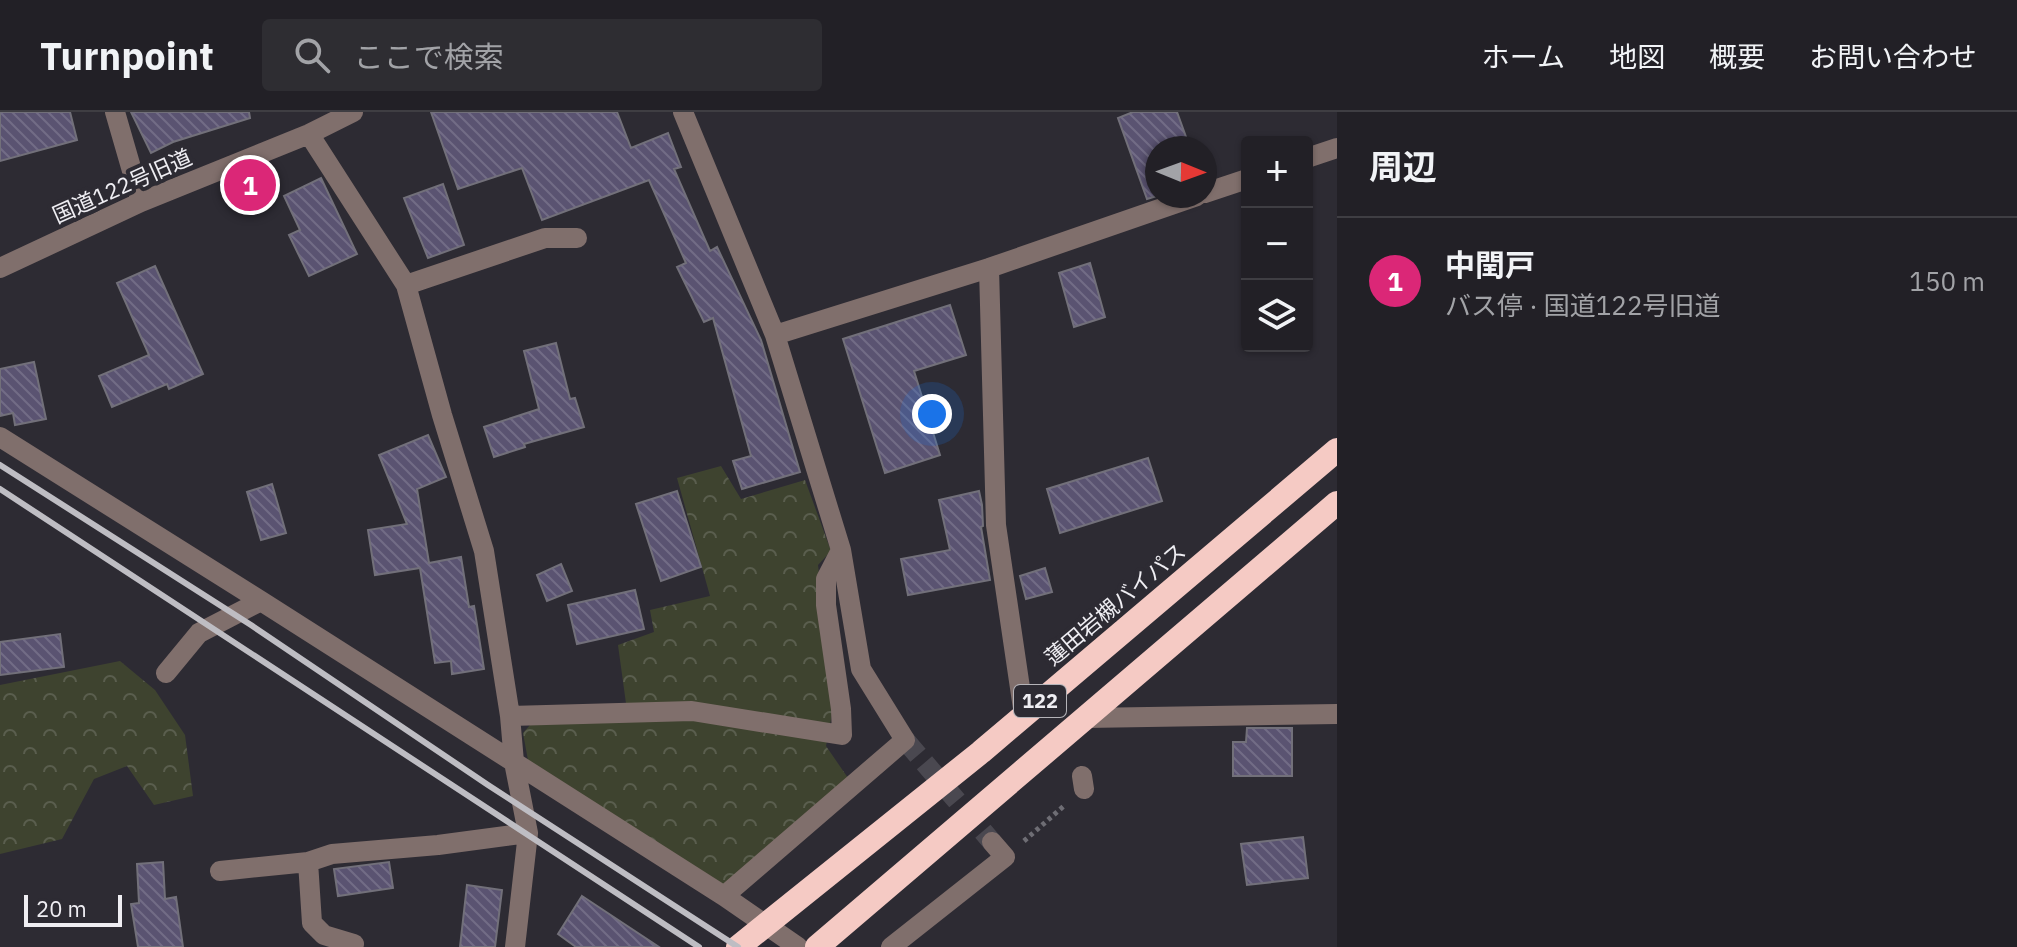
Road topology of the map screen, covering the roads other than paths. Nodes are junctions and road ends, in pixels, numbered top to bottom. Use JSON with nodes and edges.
{"nodes":[{"id":1,"x":115,"y":112,"type":"edge"},
{"id":2,"x":353,"y":112,"type":"edge"},
{"id":3,"x":683,"y":112,"type":"edge"},
{"id":4,"x":309,"y":134,"type":"junction"},
{"id":5,"x":1337,"y":148,"type":"edge"},
{"id":6,"x":1313,"y":156,"type":"edge"},
{"id":7,"x":1241,"y":181,"type":"edge"},
{"id":8,"x":1217,"y":189,"type":"edge"},
{"id":9,"x":141,"y":202,"type":"junction"},
{"id":10,"x":1162,"y":208,"type":"edge"},
{"id":11,"x":577,"y":238,"type":"dead end"},
{"id":12,"x":0,"y":268,"type":"edge"},
{"id":13,"x":989,"y":268,"type":"junction"},
{"id":14,"x":406,"y":285,"type":"junction"},
{"id":15,"x":775,"y":335,"type":"junction"},
{"id":16,"x":0,"y":437,"type":"edge"},
{"id":17,"x":1337,"y":450,"type":"edge"},
{"id":18,"x":1337,"y":503,"type":"edge"},
{"id":19,"x":841,"y":550,"type":"junction"},
{"id":20,"x":261,"y":601,"type":"junction"},
{"id":21,"x":166,"y":673,"type":"dead end"},
{"id":22,"x":1337,"y":714,"type":"edge"},
{"id":23,"x":1024,"y":715,"type":"junction"},
{"id":24,"x":510,"y":716,"type":"junction"},
{"id":25,"x":1086,"y":718,"type":"junction"},
{"id":26,"x":514,"y":762,"type":"junction"},
{"id":27,"x":528,"y":833,"type":"junction"},
{"id":28,"x":998,"y":849,"type":"road end"},
{"id":29,"x":308,"y":862,"type":"junction"},
{"id":30,"x":220,"y":871,"type":"dead end"},
{"id":31,"x":724,"y":896,"type":"junction"},
{"id":32,"x":765,"y":925,"type":"junction"},
{"id":33,"x":354,"y":944,"type":"dead end"},
{"id":34,"x":515,"y":947,"type":"edge"},
{"id":35,"x":738,"y":947,"type":"edge"},
{"id":36,"x":798,"y":947,"type":"edge"},
{"id":37,"x":817,"y":947,"type":"edge"},
{"id":38,"x":891,"y":947,"type":"edge"}],
"edges":[{"from":1,"to":9,"type":"street"},
{"from":2,"to":4,"type":"street","name":"国道122号旧道"},
{"from":3,"to":15,"type":"street"},
{"from":4,"to":9,"type":"street","name":"国道122号旧道"},
{"from":4,"to":14,"type":"street"},
{"from":5,"to":6,"type":"street"},
{"from":7,"to":8,"type":"street"},
{"from":9,"to":12,"type":"street","name":"国道122号旧道"},
{"from":10,"to":13,"type":"street"},
{"from":11,"to":14,"type":"street"},
{"from":13,"to":15,"type":"street"},
{"from":13,"to":23,"type":"street"},
{"from":14,"to":24,"type":"street"},
{"from":15,"to":19,"type":"street"},
{"from":16,"to":20,"type":"street"},
{"from":17,"to":23,"type":"highway","name":"蓮田岩槻バイパス","number":"122"},
{"from":18,"to":25,"type":"highway","number":"122"},
{"from":19,"to":24,"type":"street"},
{"from":19,"to":31,"type":"street"},
{"from":20,"to":21,"type":"street"},
{"from":20,"to":26,"type":"street"},
{"from":22,"to":25,"type":"street"},
{"from":23,"to":32,"type":"highway","name":"蓮田岩槻バイパス","number":"122"},
{"from":24,"to":26,"type":"street"},
{"from":25,"to":37,"type":"highway","number":"122"},
{"from":26,"to":27,"type":"street"},
{"from":26,"to":31,"type":"street"},
{"from":27,"to":29,"type":"street"},
{"from":27,"to":34,"type":"street"},
{"from":28,"to":38,"type":"street"},
{"from":29,"to":30,"type":"street"},
{"from":29,"to":33,"type":"street"},
{"from":31,"to":32,"type":"street"},
{"from":32,"to":35,"type":"highway","name":"蓮田岩槻バイパス","number":"122"},
{"from":32,"to":36,"type":"street"}]}
